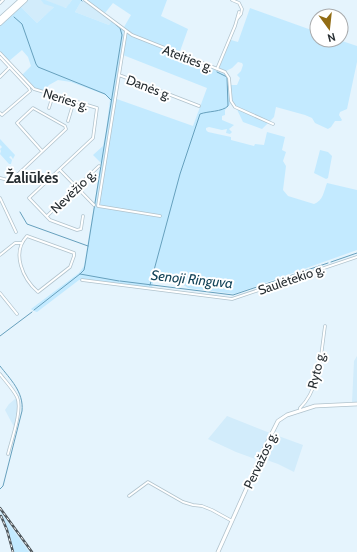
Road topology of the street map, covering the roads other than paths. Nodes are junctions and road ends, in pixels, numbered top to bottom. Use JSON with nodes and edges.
{"nodes":[{"id":1,"x":3,"y":0,"type":"edge"},
{"id":2,"x":21,"y":0,"type":"edge"},
{"id":3,"x":25,"y":0,"type":"edge"},
{"id":4,"x":85,"y":0,"type":"edge"},
{"id":5,"x":232,"y":0,"type":"edge"},
{"id":6,"x":0,"y":3,"type":"edge"},
{"id":7,"x":239,"y":12,"type":"dead end"},
{"id":8,"x":237,"y":19,"type":"junction"},
{"id":9,"x":1,"y":20,"type":"edge"},
{"id":10,"x":126,"y":31,"type":"junction"},
{"id":11,"x":0,"y":53,"type":"edge"},
{"id":12,"x":0,"y":57,"type":"edge"},
{"id":13,"x":10,"y":68,"type":"junction"},
{"id":14,"x":217,"y":69,"type":"junction"},
{"id":15,"x":119,"y":75,"type":"junction"},
{"id":16,"x":0,"y":77,"type":"edge"},
{"id":17,"x":52,"y":95,"type":"junction"},
{"id":18,"x":74,"y":101,"type":"junction"},
{"id":19,"x":199,"y":106,"type":"dead end"},
{"id":20,"x":49,"y":108,"type":"dead end"},
{"id":21,"x":0,"y":113,"type":"edge"},
{"id":22,"x":68,"y":121,"type":"dead end"},
{"id":23,"x":273,"y":124,"type":"dead end"},
{"id":24,"x":42,"y":151,"type":"junction"},
{"id":25,"x":99,"y":166,"type":"dead end"},
{"id":26,"x":60,"y":170,"type":"junction"},
{"id":27,"x":0,"y":178,"type":"edge"},
{"id":28,"x":77,"y":187,"type":"junction"},
{"id":29,"x":0,"y":198,"type":"edge"},
{"id":30,"x":94,"y":205,"type":"dead end"},
{"id":31,"x":46,"y":216,"type":"junction"},
{"id":32,"x":83,"y":216,"type":"dead end"},
{"id":33,"x":160,"y":216,"type":"dead end"},
{"id":34,"x":16,"y":232,"type":"dead end"},
{"id":35,"x":22,"y":243,"type":"junction"},
{"id":36,"x":0,"y":255,"type":"edge"},
{"id":37,"x":357,"y":256,"type":"edge"},
{"id":38,"x":82,"y":280,"type":"dead end"},
{"id":39,"x":0,"y":293,"type":"edge"},
{"id":40,"x":16,"y":314,"type":"dead end"},
{"id":41,"x":325,"y":326,"type":"dead end"},
{"id":42,"x":0,"y":374,"type":"edge"},
{"id":43,"x":357,"y":404,"type":"edge"},
{"id":44,"x":300,"y":411,"type":"junction"},
{"id":45,"x":8,"y":454,"type":"dead end"},
{"id":46,"x":129,"y":496,"type":"dead end"},
{"id":47,"x":232,"y":522,"type":"junction"},
{"id":48,"x":218,"y":552,"type":"edge"}],
"edges":[{"from":1,"to":6,"type":"street"},
{"from":2,"to":9,"type":"main road"},
{"from":3,"to":9,"type":"main road"},
{"from":4,"to":10,"type":"street","name":"Ateities g."},
{"from":5,"to":8,"type":"street"},
{"from":7,"to":8,"type":"street"},
{"from":8,"to":14,"type":"street"},
{"from":10,"to":14,"type":"street","name":"Ateities g."},
{"from":10,"to":15,"type":"street","name":"Danės g."},
{"from":11,"to":17,"type":"street","name":"Neries g."},
{"from":12,"to":13,"type":"street"},
{"from":13,"to":16,"type":"street"},
{"from":13,"to":21,"type":"street"},
{"from":14,"to":23,"type":"street","name":"Ateities g."},
{"from":15,"to":19,"type":"street","name":"Danės g."},
{"from":15,"to":33,"type":"street"},
{"from":17,"to":18,"type":"street","name":"Neries g."},
{"from":17,"to":20,"type":"street"},
{"from":18,"to":22,"type":"street"},
{"from":18,"to":26,"type":"street","name":"Neries g."},
{"from":24,"to":24,"type":"street"},
{"from":24,"to":27,"type":"street"},
{"from":25,"to":28,"type":"street","name":"Nevėžio g."},
{"from":26,"to":28,"type":"street"},
{"from":26,"to":31,"type":"street","name":"Neries g."},
{"from":28,"to":30,"type":"street"},
{"from":28,"to":31,"type":"street","name":"Nevėžio g."},
{"from":29,"to":34,"type":"street"},
{"from":31,"to":32,"type":"street"},
{"from":35,"to":35,"type":"street"},
{"from":35,"to":36,"type":"street"},
{"from":37,"to":38,"type":"street","name":"Saulėtekio g."},
{"from":39,"to":40,"type":"street"},
{"from":41,"to":44,"type":"street","name":"Ryto g."},
{"from":42,"to":45,"type":"street"},
{"from":43,"to":44,"type":"main road","name":"Pervažos g."},
{"from":44,"to":47,"type":"main road","name":"Pervažos g."},
{"from":46,"to":47,"type":"street"},
{"from":47,"to":48,"type":"main road","name":"Pervažos g."}]}
